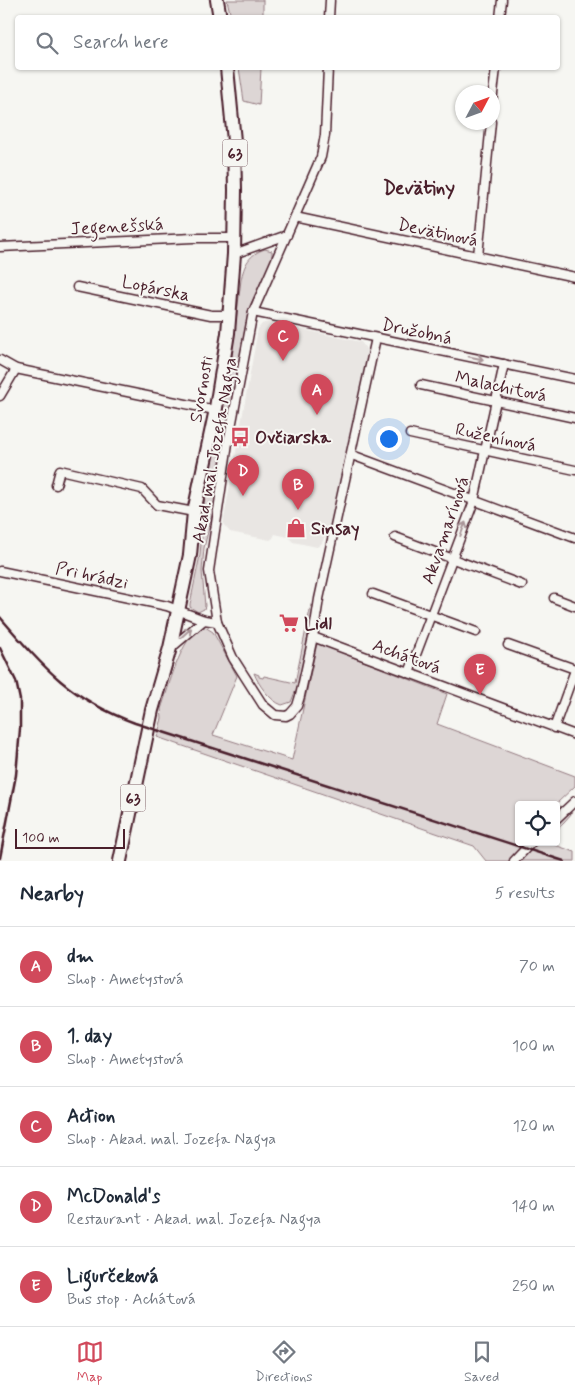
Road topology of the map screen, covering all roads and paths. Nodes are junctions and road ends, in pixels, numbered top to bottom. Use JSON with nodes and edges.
{"nodes":[{"id":1,"x":216,"y":0,"type":"edge"},
{"id":2,"x":330,"y":0,"type":"edge"},
{"id":3,"x":502,"y":0,"type":"edge"},
{"id":4,"x":219,"y":15,"type":"edge"},
{"id":5,"x":329,"y":15,"type":"edge"},
{"id":6,"x":500,"y":15,"type":"edge"},
{"id":7,"x":227,"y":70,"type":"edge"},
{"id":8,"x":328,"y":70,"type":"edge"},
{"id":9,"x":496,"y":70,"type":"edge"},
{"id":10,"x":494,"y":85,"type":"edge"},
{"id":11,"x":490,"y":130,"type":"edge"},
{"id":12,"x":295,"y":217,"type":"junction"},
{"id":13,"x":287,"y":235,"type":"junction"},
{"id":14,"x":235,"y":238,"type":"junction"},
{"id":15,"x":0,"y":248,"type":"edge"},
{"id":16,"x":234,"y":254,"type":"junction"},
{"id":17,"x":478,"y":256,"type":"junction"},
{"id":18,"x":575,"y":277,"type":"edge"},
{"id":19,"x":76,"y":286,"type":"dead end"},
{"id":20,"x":254,"y":312,"type":"junction"},
{"id":21,"x":230,"y":315,"type":"junction"},
{"id":22,"x":376,"y":338,"type":"junction"},
{"id":23,"x":0,"y":360,"type":"edge"},
{"id":24,"x":504,"y":364,"type":"junction"},
{"id":25,"x":16,"y":370,"type":"junction"},
{"id":26,"x":575,"y":379,"type":"edge"},
{"id":27,"x":421,"y":384,"type":"dead end"},
{"id":28,"x":0,"y":396,"type":"edge"},
{"id":29,"x":496,"y":400,"type":"junction"},
{"id":30,"x":215,"y":414,"type":"junction"},
{"id":31,"x":575,"y":418,"type":"edge"},
{"id":32,"x":410,"y":434,"type":"dead end"},
{"id":33,"x":485,"y":450,"type":"junction"},
{"id":34,"x":352,"y":454,"type":"junction"},
{"id":35,"x":575,"y":470,"type":"edge"},
{"id":36,"x":56,"y":485,"type":"dead end"},
{"id":37,"x":474,"y":500,"type":"junction"},
{"id":38,"x":194,"y":512,"type":"junction"},
{"id":39,"x":395,"y":537,"type":"dead end"},
{"id":40,"x":575,"y":538,"type":"edge"},
{"id":41,"x":452,"y":558,"type":"junction"},
{"id":42,"x":0,"y":572,"type":"edge"},
{"id":43,"x":522,"y":585,"type":"dead end"},
{"id":44,"x":373,"y":594,"type":"dead end"},
{"id":45,"x":554,"y":598,"type":"dead end"},
{"id":46,"x":575,"y":606,"type":"edge"},
{"id":47,"x":177,"y":611,"type":"junction"},
{"id":48,"x":431,"y":615,"type":"junction"},
{"id":49,"x":204,"y":620,"type":"junction"},
{"id":50,"x":217,"y":622,"type":"junction"},
{"id":51,"x":476,"y":632,"type":"dead end"},
{"id":52,"x":313,"y":638,"type":"junction"},
{"id":53,"x":508,"y":645,"type":"dead end"},
{"id":54,"x":170,"y":648,"type":"junction"},
{"id":55,"x":575,"y":670,"type":"edge"},
{"id":56,"x":409,"y":673,"type":"junction"},
{"id":57,"x":554,"y":728,"type":"junction"},
{"id":58,"x":575,"y":735,"type":"edge"},
{"id":59,"x":575,"y":801,"type":"edge"},
{"id":60,"x":560,"y":815,"type":"edge"},
{"id":61,"x":528,"y":846,"type":"edge"},
{"id":62,"x":120,"y":861,"type":"edge"},
{"id":63,"x":514,"y":861,"type":"edge"}],
"edges":[{"from":1,"to":4,"type":"main road"},
{"from":2,"to":5,"type":"street"},
{"from":3,"to":6,"type":"street"},
{"from":7,"to":14,"type":"main road","name":"Svornosti","number":"63"},
{"from":8,"to":12,"type":"street","name":"Akad. mal. Jozefa Nagya"},
{"from":9,"to":10,"type":"street"},
{"from":11,"to":17,"type":"street"},
{"from":12,"to":13,"type":"street","name":"Akad. mal. Jozefa Nagya"},
{"from":12,"to":17,"type":"street","name":"Devätinová"},
{"from":13,"to":16,"type":"street"},
{"from":13,"to":20,"type":"street","name":"Akad. mal. Jozefa Nagya"},
{"from":14,"to":15,"type":"street","name":"Jegenešská"},
{"from":14,"to":16,"type":"main road","name":"Svornosti","number":"63"},
{"from":16,"to":21,"type":"main road","name":"Svornosti","number":"63"},
{"from":17,"to":18,"type":"street","name":"Devätinová"},
{"from":19,"to":21,"type":"street","name":"Lopárska"},
{"from":20,"to":22,"type":"street","name":"Družobná"},
{"from":20,"to":50,"type":"street","name":"Akad. mal. Jozefa Nagya"},
{"from":21,"to":30,"type":"main road","name":"Svornosti","number":"63"},
{"from":22,"to":24,"type":"street","name":"Družobná","one_way":true},
{"from":22,"to":34,"type":"street"},
{"from":23,"to":25,"type":"street"},
{"from":24,"to":26,"type":"street","name":"Družobná"},
{"from":24,"to":29,"type":"street","name":"Akvamarínová"},
{"from":25,"to":28,"type":"street"},
{"from":25,"to":30,"type":"street"},
{"from":27,"to":29,"type":"street","name":"Malachitová"},
{"from":29,"to":31,"type":"street","name":"Malachitová"},
{"from":29,"to":33,"type":"street","name":"Akvamarínová"},
{"from":30,"to":38,"type":"main road","name":"Svornosti","number":"63"},
{"from":32,"to":33,"type":"street","name":"Ruženínová"},
{"from":33,"to":35,"type":"street","name":"Ruženínová"},
{"from":33,"to":37,"type":"street","name":"Akvamarínová"},
{"from":34,"to":37,"type":"street"},
{"from":34,"to":52,"type":"street"},
{"from":36,"to":38,"type":"street"},
{"from":37,"to":40,"type":"street"},
{"from":41,"to":37,"type":"street","name":"Akvamarínová","one_way":true},
{"from":38,"to":47,"type":"main road","name":"Svornosti","number":"63"},
{"from":39,"to":41,"type":"street"},
{"from":41,"to":43,"type":"street"},
{"from":41,"to":48,"type":"street","name":"Akvamarínová"},
{"from":42,"to":47,"type":"street","name":"Pri hrádzi"},
{"from":44,"to":48,"type":"street"},
{"from":45,"to":46,"type":"street"},
{"from":47,"to":49,"type":"street","name":"Pri hrádzi"},
{"from":47,"to":54,"type":"main road","name":"Svornosti","number":"63"},
{"from":48,"to":51,"type":"street"},
{"from":48,"to":56,"type":"street","name":"Akvamarínová"},
{"from":49,"to":50,"type":"street","name":"Pri hrádzi"},
{"from":54,"to":49,"type":"street","one_way":true},
{"from":50,"to":52,"type":"street","name":"Akad. mal. Jozefa Nagya"},
{"from":52,"to":56,"type":"street","name":"Achátová"},
{"from":53,"to":55,"type":"street"},
{"from":54,"to":62,"type":"main road","name":"Svornosti","number":"63"},
{"from":55,"to":57,"type":"street"},
{"from":56,"to":57,"type":"street","name":"Achátová"},
{"from":57,"to":58,"type":"street","name":"Achátová"},
{"from":59,"to":60,"type":"street"},
{"from":61,"to":63,"type":"street"}]}
